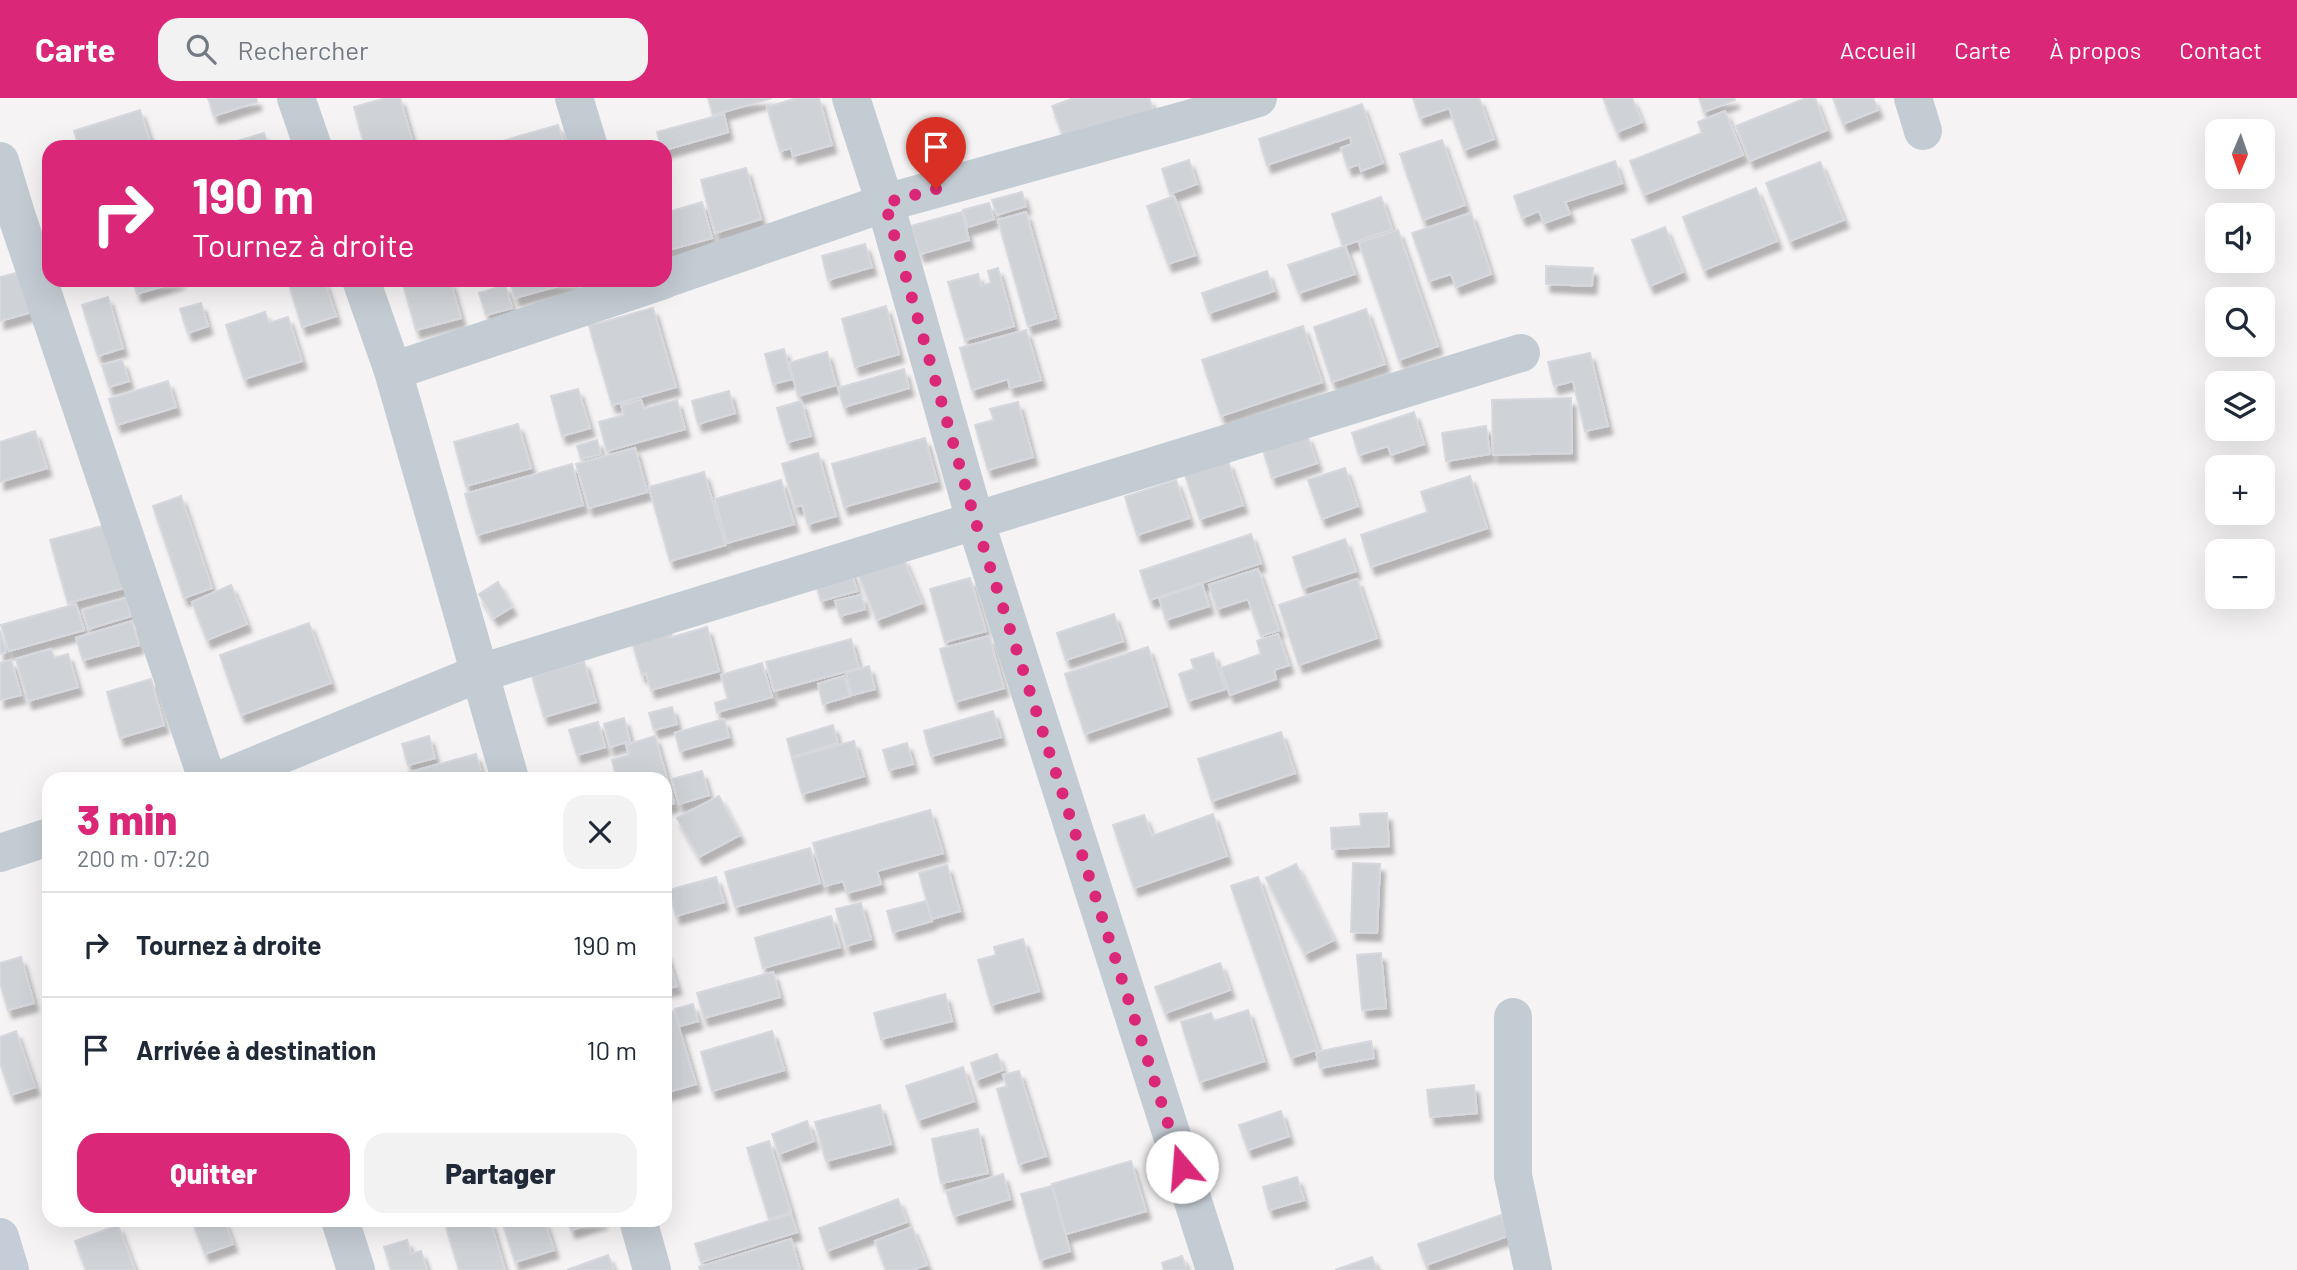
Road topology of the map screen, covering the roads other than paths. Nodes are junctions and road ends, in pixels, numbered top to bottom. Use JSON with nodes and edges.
{"nodes":[{"id":1,"x":296,"y":98,"type":"edge"},
{"id":2,"x":574,"y":98,"type":"edge"},
{"id":3,"x":851,"y":98,"type":"edge"},
{"id":4,"x":1258,"y":98,"type":"edge"},
{"id":5,"x":1189,"y":108,"type":"edge"},
{"id":6,"x":311,"y":140,"type":"edge"},
{"id":7,"x":587,"y":140,"type":"edge"},
{"id":8,"x":0,"y":161,"type":"edge"},
{"id":9,"x":885,"y":203,"type":"junction"},
{"id":10,"x":8,"y":216,"type":"edge"},
{"id":11,"x":672,"y":275,"type":"edge"},
{"id":12,"x":363,"y":287,"type":"edge"},
{"id":13,"x":635,"y":287,"type":"edge"},
{"id":14,"x":1521,"y":353,"type":"dead end"},
{"id":15,"x":393,"y":371,"type":"junction"},
{"id":16,"x":975,"y":520,"type":"junction"},
{"id":17,"x":480,"y":673,"type":"junction"},
{"id":18,"x":206,"y":772,"type":"edge"},
{"id":19,"x":239,"y":772,"type":"edge"},
{"id":20,"x":508,"y":772,"type":"edge"},
{"id":21,"x":42,"y":839,"type":"edge"},
{"id":22,"x":0,"y":853,"type":"edge"},
{"id":23,"x":1513,"y":1017,"type":"dead end"},
{"id":24,"x":342,"y":1227,"type":"edge"},
{"id":25,"x":640,"y":1227,"type":"edge"},
{"id":26,"x":0,"y":1237,"type":"edge"},
{"id":27,"x":10,"y":1270,"type":"edge"},
{"id":28,"x":356,"y":1270,"type":"edge"},
{"id":29,"x":652,"y":1270,"type":"edge"},
{"id":30,"x":1215,"y":1270,"type":"edge"},
{"id":31,"x":1533,"y":1270,"type":"edge"}],
"edges":[{"from":1,"to":6,"type":"street"},
{"from":2,"to":7,"type":"street"},
{"from":3,"to":9,"type":"street"},
{"from":4,"to":5,"type":"street"},
{"from":5,"to":9,"type":"street"},
{"from":8,"to":10,"type":"street"},
{"from":9,"to":11,"type":"street"},
{"from":9,"to":16,"type":"street"},
{"from":10,"to":18,"type":"street"},
{"from":12,"to":15,"type":"street"},
{"from":13,"to":15,"type":"street"},
{"from":14,"to":16,"type":"street"},
{"from":15,"to":17,"type":"street"},
{"from":16,"to":17,"type":"street"},
{"from":16,"to":30,"type":"street"},
{"from":17,"to":19,"type":"street"},
{"from":17,"to":20,"type":"street"},
{"from":21,"to":22,"type":"street"},
{"from":23,"to":31,"type":"street"},
{"from":24,"to":28,"type":"street"},
{"from":25,"to":29,"type":"street"},
{"from":26,"to":27,"type":"street"}]}
